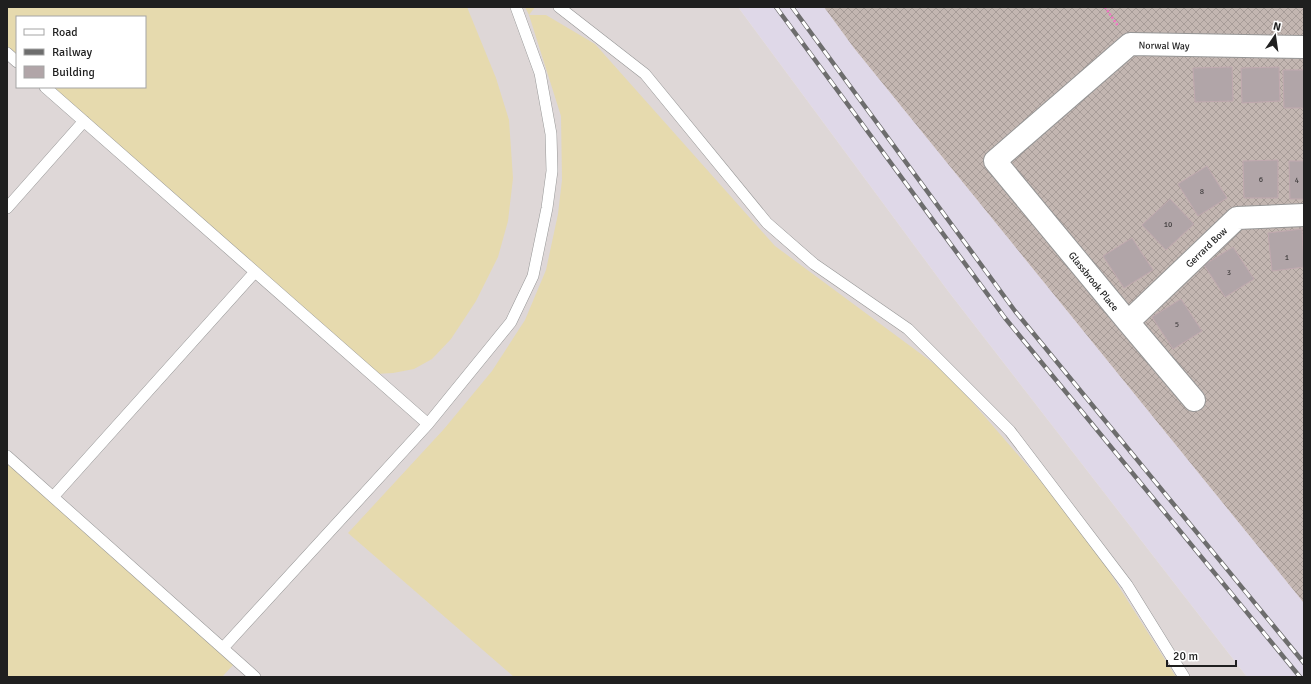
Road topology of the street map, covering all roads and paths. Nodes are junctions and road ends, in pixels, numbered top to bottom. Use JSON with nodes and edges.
{"nodes":[{"id":1,"x":516,"y":7,"type":"edge"},
{"id":2,"x":559,"y":7,"type":"edge"},
{"id":3,"x":1304,"y":47,"type":"edge"},
{"id":4,"x":7,"y":53,"type":"edge"},
{"id":5,"x":16,"y":61,"type":"edge"},
{"id":6,"x":46,"y":88,"type":"edge"},
{"id":7,"x":84,"y":121,"type":"junction"},
{"id":8,"x":995,"y":161,"type":"joint"},
{"id":9,"x":7,"y":208,"type":"edge"},
{"id":10,"x":1304,"y":215,"type":"edge"},
{"id":11,"x":255,"y":272,"type":"junction"},
{"id":12,"x":1128,"y":322,"type":"junction"},
{"id":13,"x":1194,"y":400,"type":"dead end"},
{"id":14,"x":428,"y":424,"type":"junction"},
{"id":15,"x":7,"y":456,"type":"edge"},
{"id":16,"x":53,"y":497,"type":"junction"},
{"id":17,"x":223,"y":648,"type":"junction"},
{"id":18,"x":255,"y":677,"type":"edge"},
{"id":19,"x":1184,"y":677,"type":"edge"}],
"edges":[{"from":1,"to":14,"type":"lane"},
{"from":2,"to":19,"type":"lane"},
{"from":3,"to":8,"type":"street","name":"Norwal Way"},
{"from":4,"to":5,"type":"lane"},
{"from":6,"to":7,"type":"lane"},
{"from":7,"to":9,"type":"lane"},
{"from":7,"to":11,"type":"lane"},
{"from":8,"to":12,"type":"street","name":"Glassbrook Place"},
{"from":10,"to":12,"type":"street","name":"Gerrard Bow"},
{"from":11,"to":14,"type":"lane"},
{"from":11,"to":16,"type":"lane"},
{"from":12,"to":13,"type":"street","name":"Glassbrook Place"},
{"from":14,"to":17,"type":"lane"},
{"from":15,"to":16,"type":"lane"},
{"from":16,"to":17,"type":"lane"},
{"from":17,"to":18,"type":"lane"}]}
